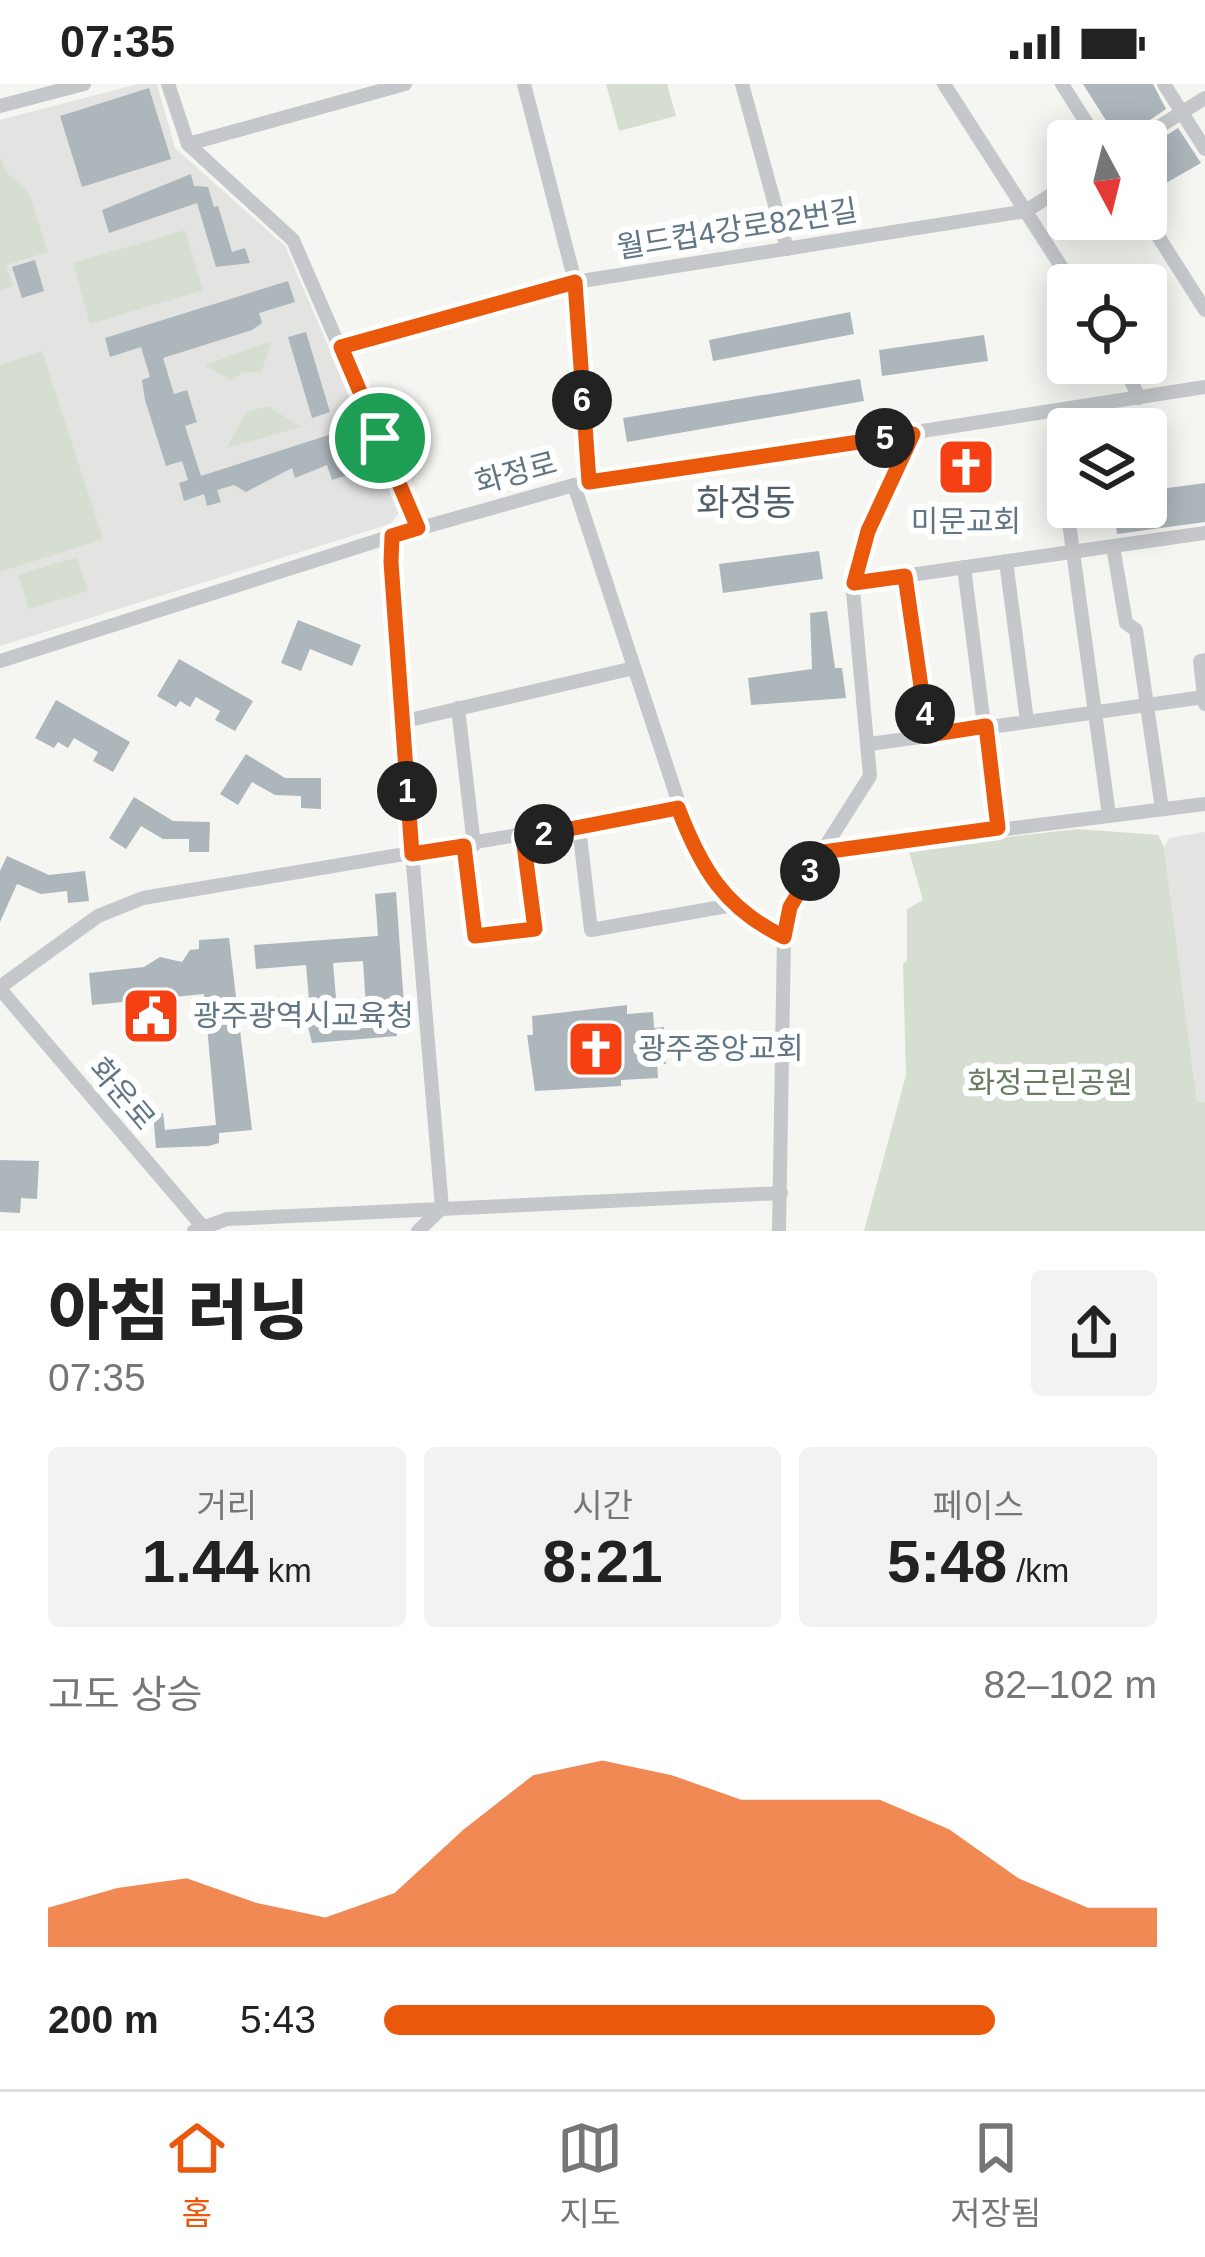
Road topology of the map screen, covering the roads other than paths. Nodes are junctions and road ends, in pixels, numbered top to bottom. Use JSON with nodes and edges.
{"nodes":[{"id":1,"x":84,"y":84,"type":"edge"},
{"id":2,"x":168,"y":84,"type":"edge"},
{"id":3,"x":405,"y":84,"type":"edge"},
{"id":4,"x":524,"y":84,"type":"edge"},
{"id":5,"x":742,"y":84,"type":"edge"},
{"id":6,"x":944,"y":84,"type":"edge"},
{"id":7,"x":1062,"y":84,"type":"edge"},
{"id":8,"x":1164,"y":84,"type":"edge"},
{"id":9,"x":1205,"y":98,"type":"edge"},
{"id":10,"x":0,"y":106,"type":"edge"},
{"id":11,"x":1182,"y":112,"type":"junction"},
{"id":12,"x":1085,"y":120,"type":"edge"},
{"id":13,"x":1167,"y":121,"type":"edge"},
{"id":14,"x":188,"y":144,"type":"junction"},
{"id":15,"x":1205,"y":149,"type":"edge"},
{"id":16,"x":1047,"y":198,"type":"edge"},
{"id":17,"x":1026,"y":212,"type":"junction"},
{"id":18,"x":1161,"y":240,"type":"edge"},
{"id":19,"x":787,"y":249,"type":"junction"},
{"id":20,"x":1059,"y":264,"type":"edge"},
{"id":21,"x":575,"y":282,"type":"junction"},
{"id":22,"x":1205,"y":310,"type":"edge"},
{"id":23,"x":341,"y":347,"type":"junction"},
{"id":24,"x":1133,"y":384,"type":"edge"},
{"id":25,"x":1205,"y":387,"type":"edge"},
{"id":26,"x":1139,"y":398,"type":"junction"},
{"id":27,"x":1082,"y":408,"type":"edge"},
{"id":28,"x":1047,"y":414,"type":"edge"},
{"id":29,"x":913,"y":434,"type":"junction"},
{"id":30,"x":582,"y":483,"type":"junction"},
{"id":31,"x":418,"y":528,"type":"junction"},
{"id":32,"x":1070,"y":528,"type":"edge"},
{"id":33,"x":1205,"y":533,"type":"edge"},
{"id":34,"x":392,"y":536,"type":"junction"},
{"id":35,"x":1113,"y":546,"type":"junction"},
{"id":36,"x":1073,"y":552,"type":"junction"},
{"id":37,"x":1006,"y":562,"type":"junction"},
{"id":38,"x":964,"y":568,"type":"junction"},
{"id":39,"x":905,"y":576,"type":"junction"},
{"id":40,"x":854,"y":583,"type":"junction"},
{"id":41,"x":1205,"y":660,"type":"edge"},
{"id":42,"x":0,"y":661,"type":"edge"},
{"id":43,"x":634,"y":668,"type":"junction"},
{"id":44,"x":1204,"y":700,"type":"edge"},
{"id":45,"x":1146,"y":705,"type":"junction"},
{"id":46,"x":458,"y":707,"type":"junction"},
{"id":47,"x":1094,"y":712,"type":"junction"},
{"id":48,"x":1027,"y":721,"type":"junction"},
{"id":49,"x":400,"y":722,"type":"junction"},
{"id":50,"x":986,"y":726,"type":"junction"},
{"id":51,"x":928,"y":735,"type":"junction"},
{"id":52,"x":870,"y":744,"type":"junction"},
{"id":53,"x":1205,"y":804,"type":"edge"},
{"id":54,"x":678,"y":808,"type":"junction"},
{"id":55,"x":1162,"y":809,"type":"junction"},
{"id":56,"x":1109,"y":815,"type":"junction"},
{"id":57,"x":580,"y":827,"type":"junction"},
{"id":58,"x":998,"y":828,"type":"junction"},
{"id":59,"x":523,"y":838,"type":"junction"},
{"id":60,"x":469,"y":846,"type":"junction"},
{"id":61,"x":823,"y":852,"type":"junction"},
{"id":62,"x":412,"y":854,"type":"junction"},
{"id":63,"x":733,"y":905,"type":"junction"},
{"id":64,"x":784,"y":937,"type":"junction"},
{"id":65,"x":0,"y":988,"type":"edge"},
{"id":66,"x":781,"y":1193,"type":"junction"},
{"id":67,"x":442,"y":1208,"type":"junction"},
{"id":68,"x":200,"y":1229,"type":"edge"},
{"id":69,"x":418,"y":1231,"type":"edge"},
{"id":70,"x":779,"y":1231,"type":"edge"}],
"edges":[{"from":1,"to":10,"type":"street"},
{"from":2,"to":14,"type":"street"},
{"from":3,"to":14,"type":"street"},
{"from":4,"to":21,"type":"street"},
{"from":5,"to":19,"type":"street"},
{"from":6,"to":17,"type":"street"},
{"from":7,"to":12,"type":"street"},
{"from":8,"to":11,"type":"street"},
{"from":9,"to":11,"type":"street"},
{"from":11,"to":13,"type":"street"},
{"from":11,"to":15,"type":"street"},
{"from":14,"to":23,"type":"street"},
{"from":16,"to":17,"type":"street","name":"월드컵4강로82번길"},
{"from":17,"to":19,"type":"street","name":"월드컵4강로82번길"},
{"from":17,"to":20,"type":"street"},
{"from":18,"to":22,"type":"street"},
{"from":19,"to":21,"type":"street","name":"월드컵4강로82번길"},
{"from":21,"to":23,"type":"street","name":"월드컵4강로82번길"},
{"from":21,"to":30,"type":"street"},
{"from":23,"to":31,"type":"street"},
{"from":24,"to":26,"type":"street"},
{"from":25,"to":26,"type":"street","name":"화정로"},
{"from":26,"to":27,"type":"street","name":"화정로"},
{"from":28,"to":29,"type":"street","name":"화정로"},
{"from":29,"to":30,"type":"street","name":"화정로"},
{"from":29,"to":40,"type":"street"},
{"from":30,"to":31,"type":"street","name":"화정로"},
{"from":30,"to":43,"type":"street"},
{"from":31,"to":34,"type":"street","name":"화정로"},
{"from":32,"to":36,"type":"street"},
{"from":33,"to":35,"type":"street"},
{"from":34,"to":42,"type":"street","name":"화정로"},
{"from":34,"to":49,"type":"street"},
{"from":35,"to":36,"type":"street"},
{"from":35,"to":45,"type":"street"},
{"from":36,"to":37,"type":"street"},
{"from":36,"to":47,"type":"street"},
{"from":37,"to":38,"type":"street"},
{"from":37,"to":48,"type":"street"},
{"from":38,"to":39,"type":"street"},
{"from":38,"to":50,"type":"street"},
{"from":39,"to":40,"type":"street"},
{"from":39,"to":51,"type":"street"},
{"from":40,"to":52,"type":"street"},
{"from":41,"to":44,"type":"street"},
{"from":43,"to":46,"type":"street"},
{"from":43,"to":54,"type":"street"},
{"from":44,"to":45,"type":"street"},
{"from":45,"to":47,"type":"street"},
{"from":45,"to":55,"type":"street"},
{"from":46,"to":49,"type":"street"},
{"from":46,"to":60,"type":"street"},
{"from":47,"to":48,"type":"street"},
{"from":47,"to":56,"type":"street"},
{"from":48,"to":50,"type":"street"},
{"from":49,"to":62,"type":"street"},
{"from":50,"to":51,"type":"street"},
{"from":50,"to":58,"type":"street"},
{"from":51,"to":52,"type":"street"},
{"from":52,"to":61,"type":"street"},
{"from":53,"to":55,"type":"street"},
{"from":54,"to":57,"type":"street"},
{"from":54,"to":63,"type":"street"},
{"from":55,"to":56,"type":"street"},
{"from":56,"to":58,"type":"street"},
{"from":57,"to":59,"type":"street"},
{"from":57,"to":63,"type":"street"},
{"from":58,"to":61,"type":"street"},
{"from":59,"to":60,"type":"street"},
{"from":59,"to":60,"type":"street"},
{"from":60,"to":62,"type":"street"},
{"from":61,"to":64,"type":"street"},
{"from":62,"to":65,"type":"street"},
{"from":62,"to":67,"type":"street"},
{"from":63,"to":64,"type":"street"},
{"from":64,"to":66,"type":"street"},
{"from":65,"to":68,"type":"street","name":"화운로"},
{"from":66,"to":67,"type":"street"},
{"from":66,"to":70,"type":"street"},
{"from":67,"to":68,"type":"street"},
{"from":67,"to":69,"type":"street"}]}
